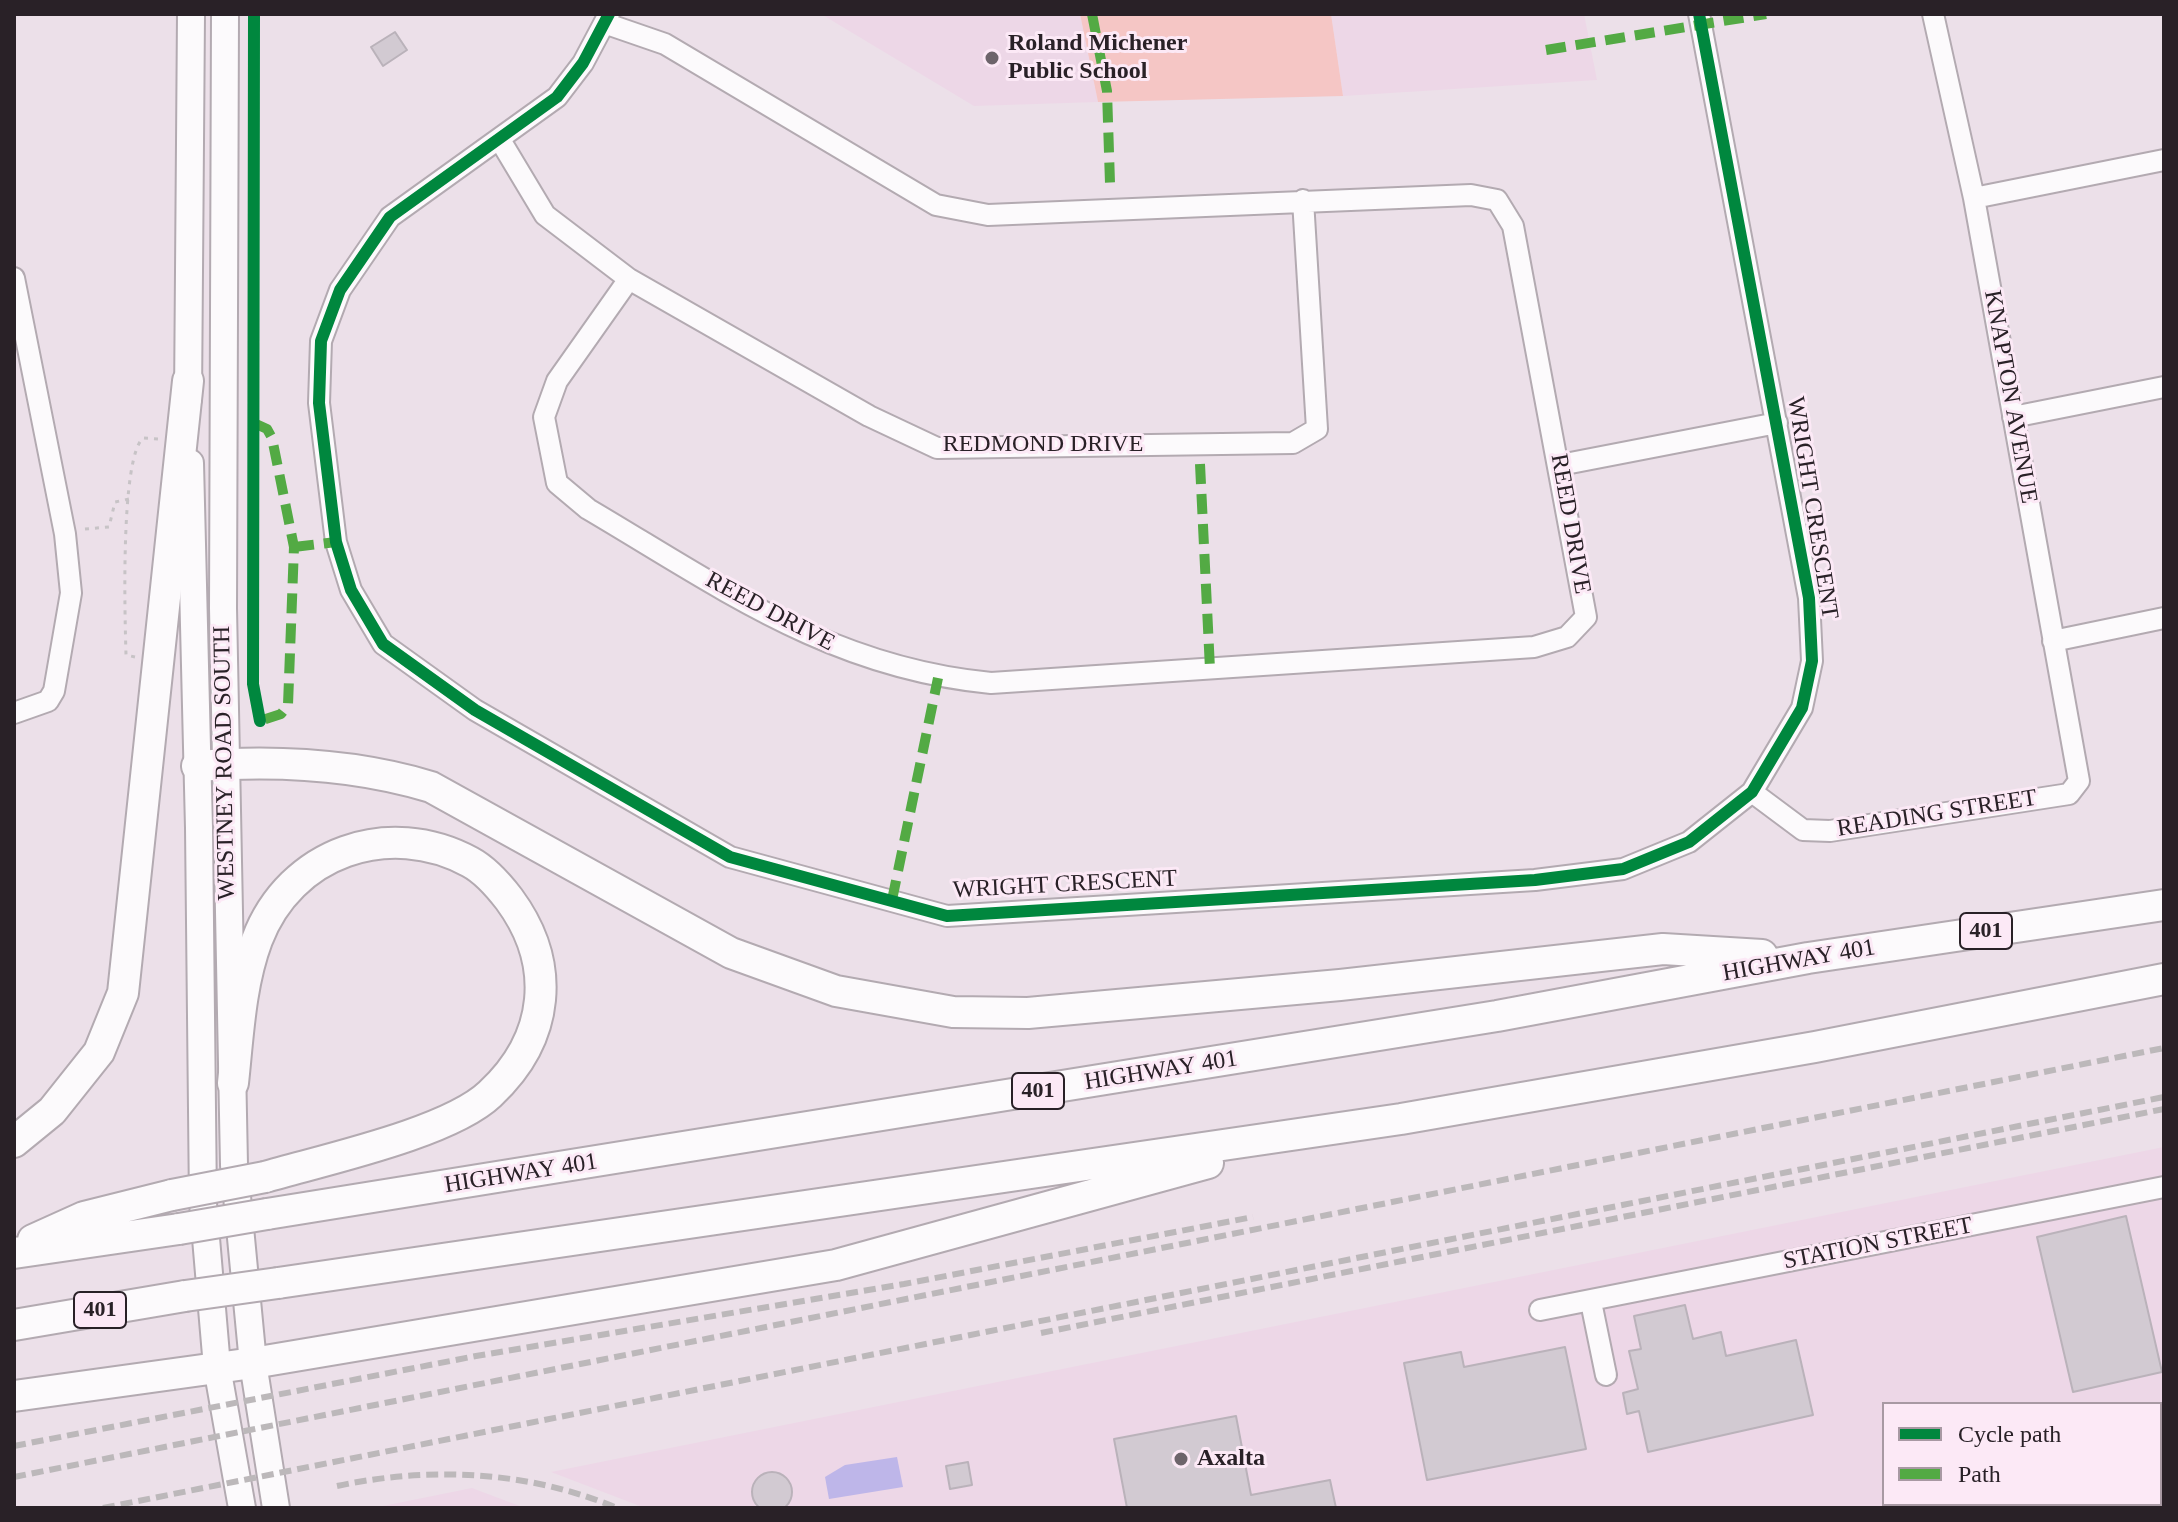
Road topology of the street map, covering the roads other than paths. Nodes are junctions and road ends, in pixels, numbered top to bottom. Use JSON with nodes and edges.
{"nodes":[{"id":1,"x":191,"y":14,"type":"edge"},
{"id":2,"x":225,"y":14,"type":"edge"},
{"id":3,"x":1699,"y":14,"type":"edge"},
{"id":4,"x":1933,"y":14,"type":"edge"},
{"id":5,"x":608,"y":19,"type":"edge"},
{"id":6,"x":500,"y":140,"type":"junction"},
{"id":7,"x":2164,"y":160,"type":"edge"},
{"id":8,"x":1974,"y":198,"type":"junction"},
{"id":9,"x":1303,"y":200,"type":"junction"},
{"id":10,"x":14,"y":278,"type":"edge"},
{"id":11,"x":629,"y":279,"type":"junction"},
{"id":12,"x":188,"y":381,"type":"junction"},
{"id":13,"x":2164,"y":387,"type":"edge"},
{"id":14,"x":2013,"y":417,"type":"junction"},
{"id":15,"x":1777,"y":423,"type":"junction"},
{"id":16,"x":1560,"y":465,"type":"junction"},
{"id":17,"x":2164,"y":618,"type":"edge"},
{"id":18,"x":2053,"y":641,"type":"junction"},
{"id":19,"x":14,"y":713,"type":"edge"},
{"id":20,"x":228,"y":764,"type":"junction"},
{"id":21,"x":197,"y":766,"type":"junction"},
{"id":22,"x":2079,"y":781,"type":"joint"},
{"id":23,"x":1752,"y":792,"type":"junction"},
{"id":24,"x":2164,"y":905,"type":"edge"},
{"id":25,"x":1808,"y":958,"type":"junction"},
{"id":26,"x":2164,"y":979,"type":"edge"},
{"id":27,"x":233,"y":1083,"type":"junction"},
{"id":28,"x":1401,"y":1119,"type":"junction"},
{"id":29,"x":14,"y":1142,"type":"edge"},
{"id":30,"x":2164,"y":1187,"type":"edge"},
{"id":31,"x":14,"y":1250,"type":"edge"},
{"id":32,"x":1591,"y":1302,"type":"junction"},
{"id":33,"x":1540,"y":1310,"type":"dead end"},
{"id":34,"x":14,"y":1325,"type":"edge"},
{"id":35,"x":253,"y":1363,"type":"junction"},
{"id":36,"x":217,"y":1367,"type":"junction"},
{"id":37,"x":1606,"y":1375,"type":"dead end"},
{"id":38,"x":14,"y":1396,"type":"edge"},
{"id":39,"x":242,"y":1508,"type":"edge"},
{"id":40,"x":276,"y":1508,"type":"edge"}],
"edges":[{"from":1,"to":12,"type":"main road","name":"WESTNEY ROAD SOUTH"},
{"from":2,"to":20,"type":"main road","name":"WESTNEY ROAD SOUTH"},
{"from":3,"to":15,"type":"street","name":"WRIGHT CRESCENT"},
{"from":4,"to":8,"type":"street","name":"KNAPTON AVENUE"},
{"from":5,"to":6,"type":"street","name":"WRIGHT CRESCENT"},
{"from":5,"to":9,"type":"street","name":"REED DRIVE"},
{"from":6,"to":11,"type":"street","name":"REDMOND DRIVE"},
{"from":6,"to":23,"type":"street","name":"WRIGHT CRESCENT"},
{"from":7,"to":8,"type":"street"},
{"from":8,"to":14,"type":"street","name":"KNAPTON AVENUE"},
{"from":9,"to":11,"type":"street","name":"REDMOND DRIVE"},
{"from":9,"to":16,"type":"street","name":"REED DRIVE"},
{"from":10,"to":19,"type":"street"},
{"from":11,"to":16,"type":"street","name":"REED DRIVE"},
{"from":12,"to":21,"type":"main road","name":"WESTNEY ROAD SOUTH"},
{"from":12,"to":29,"type":"highway"},
{"from":13,"to":14,"type":"street"},
{"from":14,"to":18,"type":"street","name":"KNAPTON AVENUE"},
{"from":15,"to":16,"type":"street"},
{"from":15,"to":23,"type":"street","name":"WRIGHT CRESCENT"},
{"from":17,"to":18,"type":"street"},
{"from":18,"to":22,"type":"street","name":"KNAPTON AVENUE"},
{"from":20,"to":21,"type":"highway"},
{"from":20,"to":25,"type":"highway"},
{"from":20,"to":27,"type":"main road","name":"WESTNEY ROAD SOUTH"},
{"from":21,"to":36,"type":"main road","name":"WESTNEY ROAD SOUTH"},
{"from":22,"to":23,"type":"street","name":"READING STREET"},
{"from":24,"to":25,"type":"highway","name":"HIGHWAY 401","number":"401"},
{"from":25,"to":31,"type":"highway","name":"HIGHWAY 401","number":"401","bridge":true},
{"from":26,"to":28,"type":"highway","number":"401"},
{"from":27,"to":31,"type":"highway","bridge":true},
{"from":27,"to":35,"type":"main road","name":"WESTNEY ROAD SOUTH"},
{"from":28,"to":34,"type":"highway","number":"401","bridge":true},
{"from":28,"to":35,"type":"highway"},
{"from":30,"to":32,"type":"street","name":"STATION STREET"},
{"from":32,"to":33,"type":"street","name":"STATION STREET"},
{"from":32,"to":37,"type":"street"},
{"from":35,"to":36,"type":"highway"},
{"from":35,"to":40,"type":"main road","name":"WESTNEY ROAD SOUTH"},
{"from":36,"to":38,"type":"highway"},
{"from":36,"to":39,"type":"main road","name":"WESTNEY ROAD SOUTH"}]}
